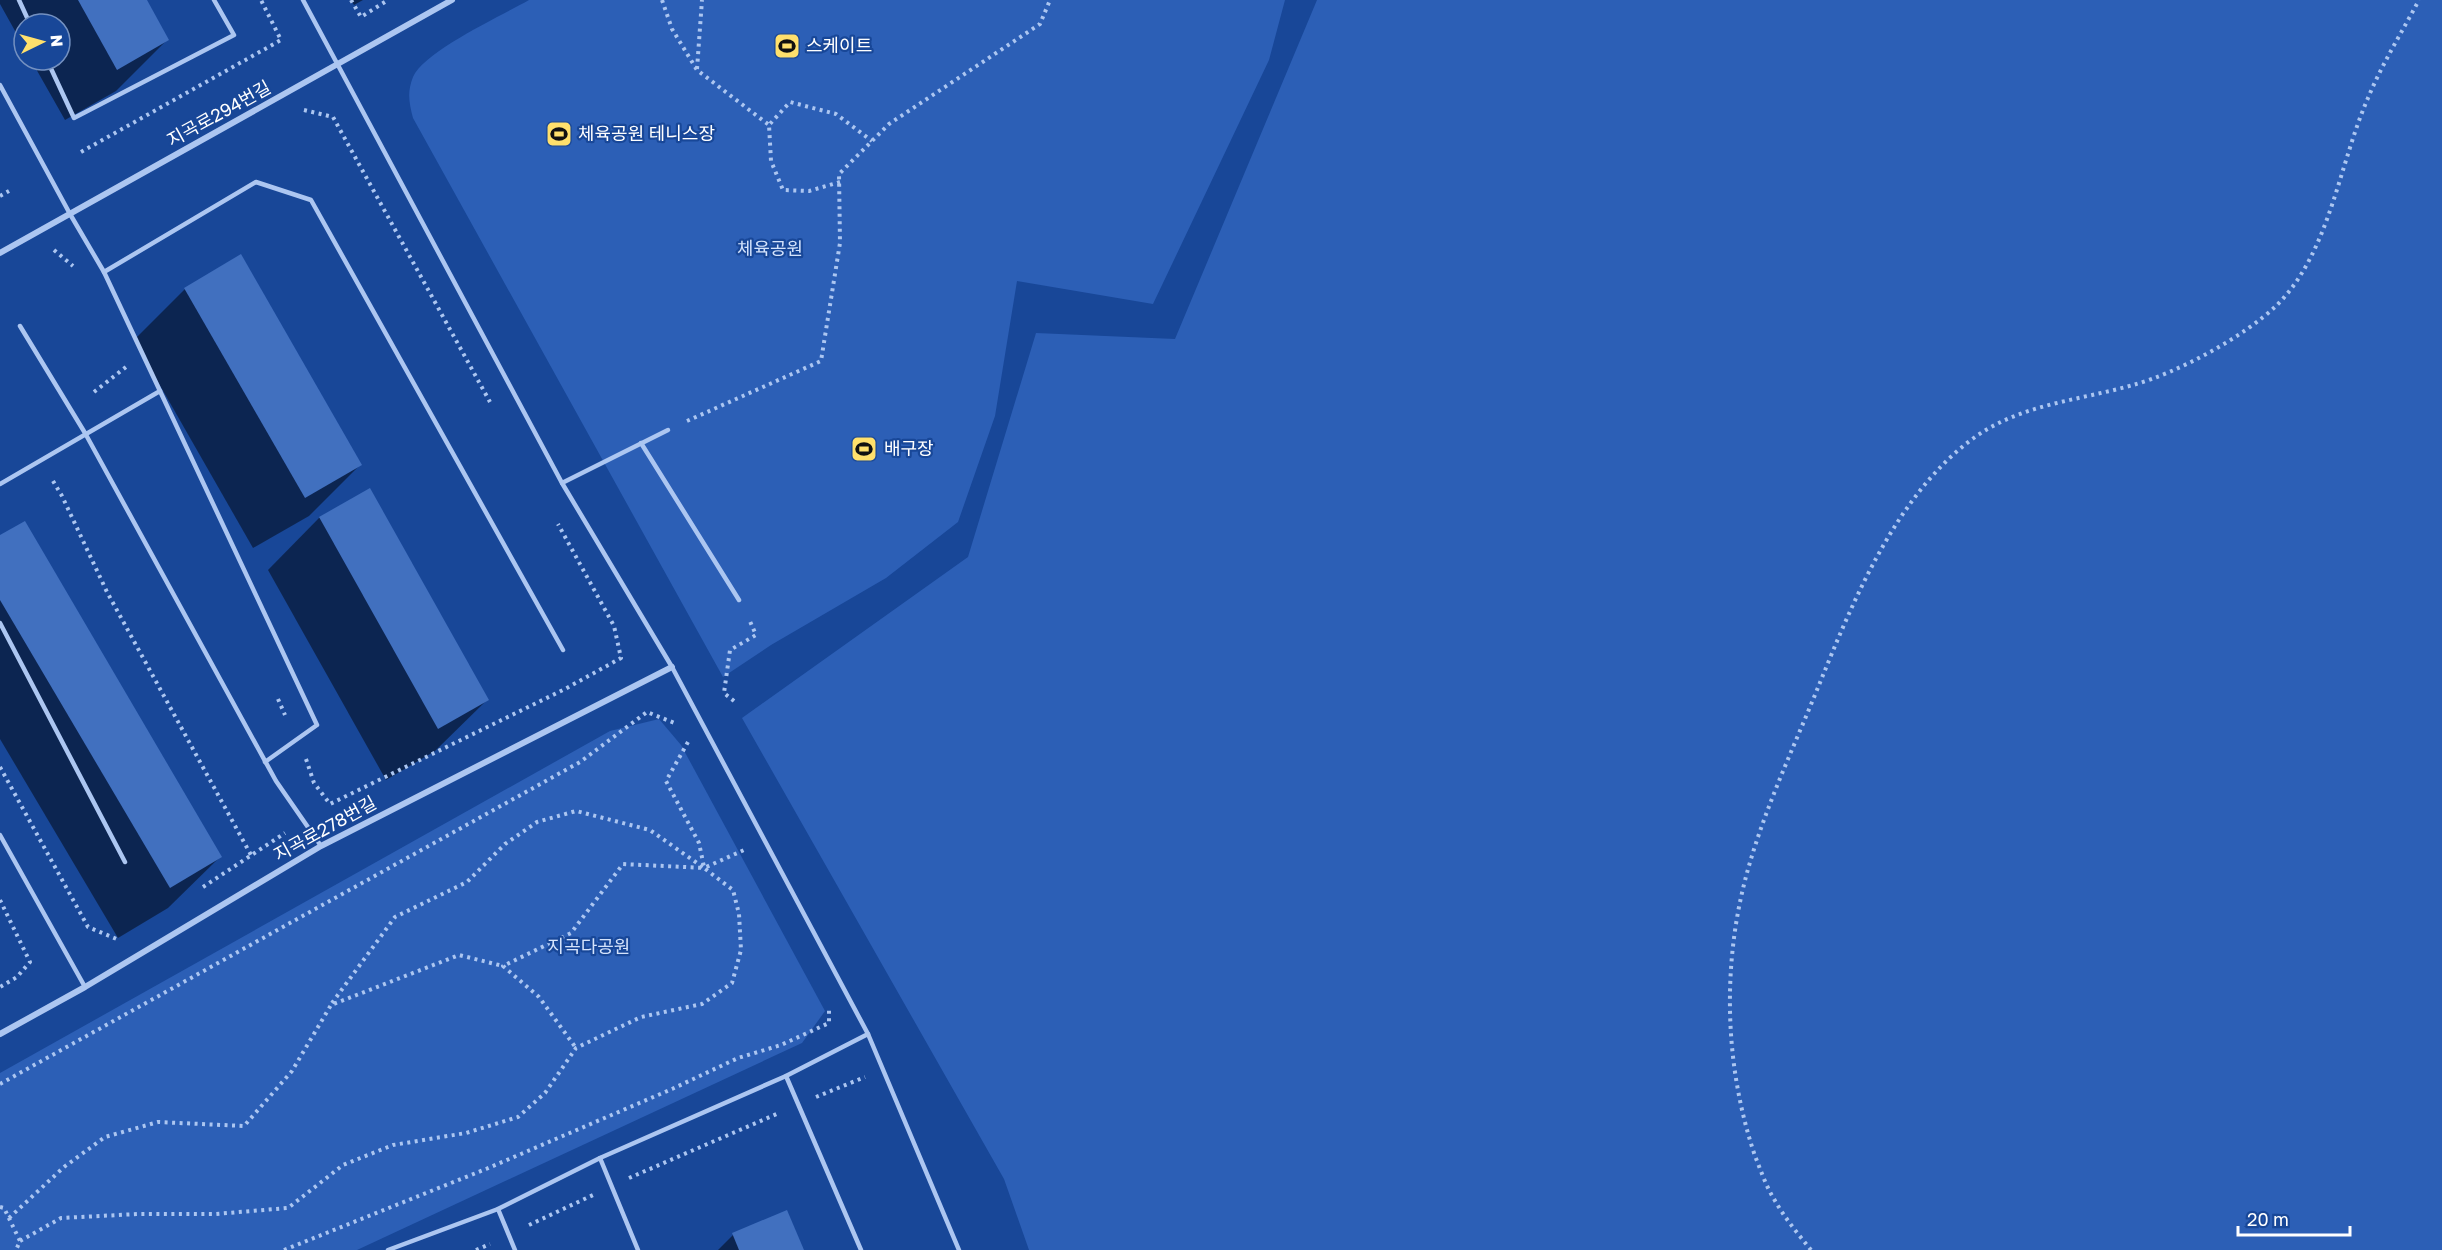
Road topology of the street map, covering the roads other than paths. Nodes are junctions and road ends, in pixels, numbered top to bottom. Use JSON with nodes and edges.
{"nodes":[{"id":1,"x":213,"y":0,"type":"edge"},
{"id":2,"x":303,"y":0,"type":"edge"},
{"id":3,"x":452,"y":0,"type":"edge"},
{"id":4,"x":338,"y":64,"type":"junction"},
{"id":5,"x":53,"y":72,"type":"edge"},
{"id":6,"x":0,"y":85,"type":"edge"},
{"id":7,"x":70,"y":214,"type":"junction"},
{"id":8,"x":0,"y":253,"type":"edge"},
{"id":9,"x":104,"y":272,"type":"junction"},
{"id":10,"x":20,"y":326,"type":"dead end"},
{"id":11,"x":160,"y":391,"type":"junction"},
{"id":12,"x":668,"y":430,"type":"road end"},
{"id":13,"x":85,"y":434,"type":"junction"},
{"id":14,"x":641,"y":443,"type":"junction"},
{"id":15,"x":562,"y":483,"type":"junction"},
{"id":16,"x":0,"y":484,"type":"edge"},
{"id":17,"x":739,"y":600,"type":"road end"},
{"id":18,"x":0,"y":623,"type":"edge"},
{"id":19,"x":563,"y":650,"type":"dead end"},
{"id":20,"x":672,"y":667,"type":"junction"},
{"id":21,"x":265,"y":762,"type":"junction"},
{"id":22,"x":0,"y":835,"type":"edge"},
{"id":23,"x":321,"y":846,"type":"junction"},
{"id":24,"x":126,"y":862,"type":"dead end"},
{"id":25,"x":85,"y":987,"type":"junction"},
{"id":26,"x":0,"y":1034,"type":"edge"},
{"id":27,"x":868,"y":1034,"type":"junction"},
{"id":28,"x":786,"y":1076,"type":"junction"},
{"id":29,"x":600,"y":1158,"type":"junction"},
{"id":30,"x":498,"y":1209,"type":"junction"},
{"id":31,"x":388,"y":1250,"type":"edge"},
{"id":32,"x":515,"y":1250,"type":"edge"},
{"id":33,"x":638,"y":1250,"type":"edge"},
{"id":34,"x":861,"y":1250,"type":"edge"},
{"id":35,"x":959,"y":1250,"type":"edge"}],
"edges":[{"from":1,"to":5,"type":"lane"},
{"from":2,"to":4,"type":"lane"},
{"from":3,"to":4,"type":"street","name":"지곡로294번길"},
{"from":4,"to":7,"type":"street","name":"지곡로294번길"},
{"from":4,"to":15,"type":"lane"},
{"from":6,"to":7,"type":"lane"},
{"from":7,"to":8,"type":"street","name":"지곡로294번길"},
{"from":7,"to":9,"type":"lane"},
{"from":9,"to":11,"type":"lane"},
{"from":9,"to":19,"type":"lane"},
{"from":10,"to":13,"type":"lane"},
{"from":11,"to":13,"type":"lane"},
{"from":11,"to":21,"type":"lane"},
{"from":12,"to":14,"type":"lane"},
{"from":13,"to":16,"type":"lane"},
{"from":13,"to":21,"type":"lane"},
{"from":14,"to":15,"type":"lane"},
{"from":14,"to":17,"type":"lane"},
{"from":15,"to":20,"type":"lane"},
{"from":18,"to":24,"type":"lane"},
{"from":20,"to":23,"type":"street","name":"지곡로278번길"},
{"from":20,"to":27,"type":"lane"},
{"from":21,"to":23,"type":"lane"},
{"from":22,"to":25,"type":"lane"},
{"from":23,"to":25,"type":"street","name":"지곡로278번길"},
{"from":25,"to":26,"type":"street","name":"지곡로278번길"},
{"from":27,"to":28,"type":"lane"},
{"from":27,"to":35,"type":"lane"},
{"from":28,"to":29,"type":"lane"},
{"from":28,"to":34,"type":"lane"},
{"from":29,"to":30,"type":"lane"},
{"from":29,"to":33,"type":"lane"},
{"from":30,"to":31,"type":"lane"},
{"from":30,"to":32,"type":"lane"}]}
